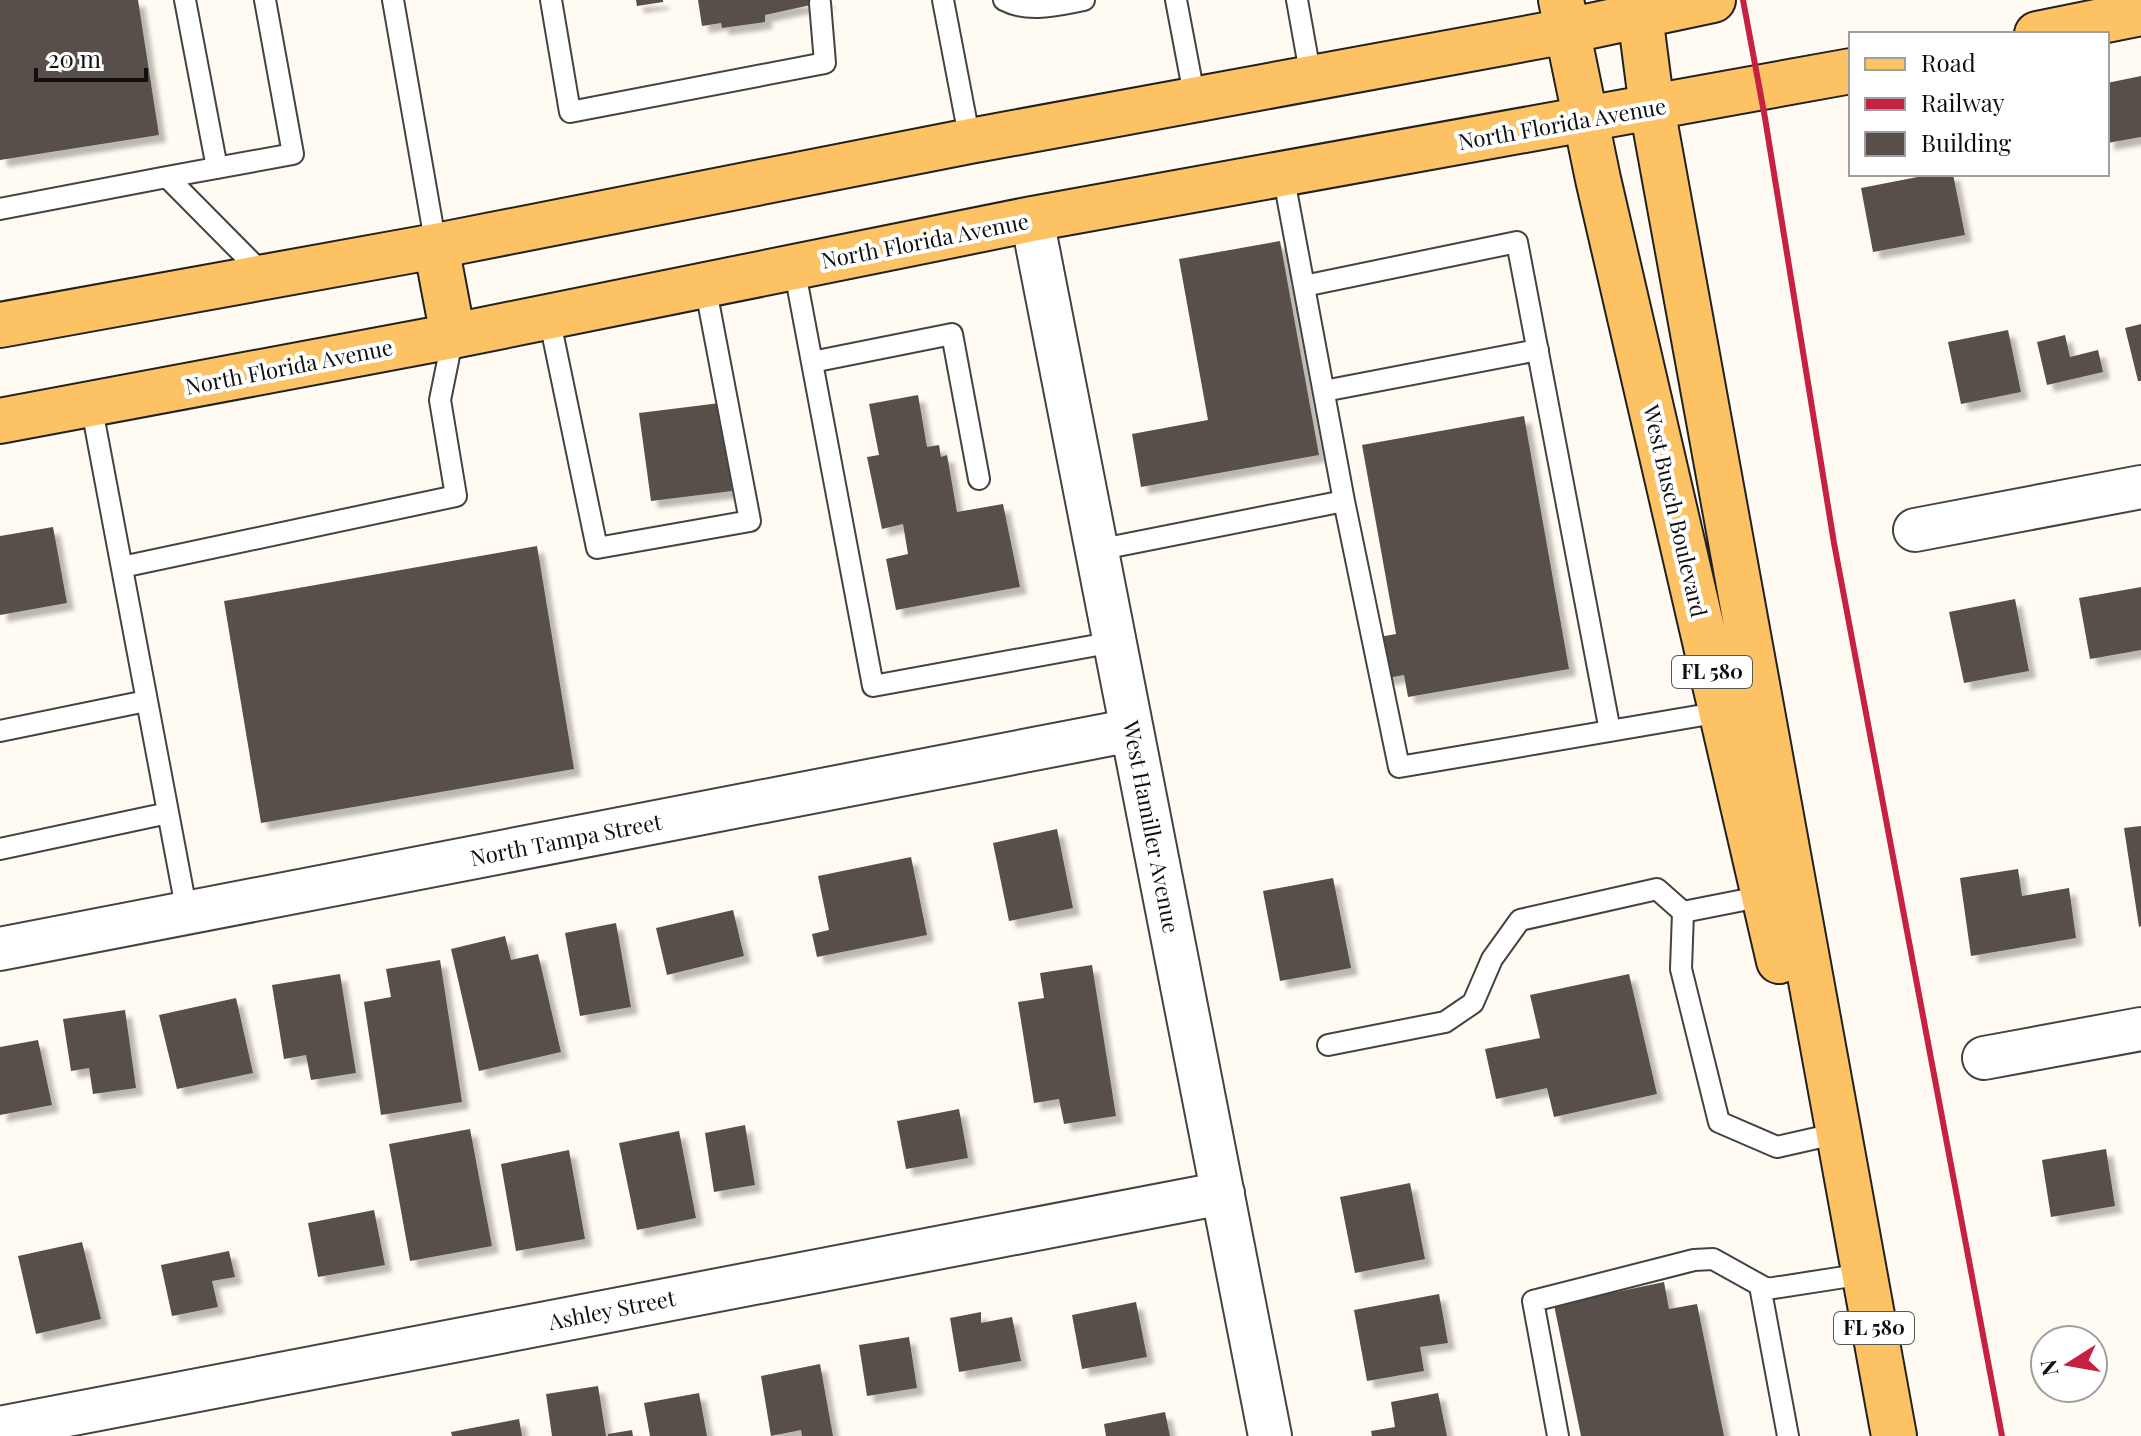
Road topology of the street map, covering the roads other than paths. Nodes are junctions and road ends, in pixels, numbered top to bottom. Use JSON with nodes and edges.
{"nodes":[{"id":1,"x":185,"y":0,"type":"edge"},
{"id":2,"x":265,"y":0,"type":"edge"},
{"id":3,"x":393,"y":0,"type":"edge"},
{"id":4,"x":551,"y":0,"type":"edge"},
{"id":5,"x":943,"y":0,"type":"edge"},
{"id":6,"x":1004,"y":0,"type":"edge"},
{"id":7,"x":1084,"y":0,"type":"edge"},
{"id":8,"x":1176,"y":0,"type":"edge"},
{"id":9,"x":1297,"y":0,"type":"edge"},
{"id":10,"x":1713,"y":0,"type":"edge"},
{"id":11,"x":820,"y":3,"type":"dead end"},
{"id":12,"x":1639,"y":7,"type":"edge"},
{"id":13,"x":2141,"y":13,"type":"edge"},
{"id":14,"x":1564,"y":15,"type":"edge"},
{"id":15,"x":2047,"y":32,"type":"edge"},
{"id":16,"x":1848,"y":76,"type":"edge"},
{"id":17,"x":1311,"y":78,"type":"junction"},
{"id":18,"x":1195,"y":100,"type":"junction"},
{"id":19,"x":1652,"y":108,"type":"junction"},
{"id":20,"x":1585,"y":120,"type":"junction"},
{"id":21,"x":970,"y":141,"type":"junction"},
{"id":22,"x":217,"y":168,"type":"junction"},
{"id":23,"x":1283,"y":174,"type":"junction"},
{"id":24,"x":167,"y":177,"type":"junction"},
{"id":25,"x":0,"y":209,"type":"edge"},
{"id":26,"x":1032,"y":219,"type":"junction"},
{"id":27,"x":436,"y":246,"type":"junction"},
{"id":28,"x":794,"y":267,"type":"junction"},
{"id":29,"x":266,"y":277,"type":"junction"},
{"id":30,"x":705,"y":285,"type":"junction"},
{"id":31,"x":1304,"y":286,"type":"junction"},
{"id":32,"x":549,"y":317,"type":"junction"},
{"id":33,"x":0,"y":325,"type":"edge"},
{"id":34,"x":453,"y":336,"type":"junction"},
{"id":35,"x":1538,"y":350,"type":"junction"},
{"id":36,"x":812,"y":362,"type":"junction"},
{"id":37,"x":1324,"y":391,"type":"junction"},
{"id":38,"x":91,"y":404,"type":"junction"},
{"id":39,"x":0,"y":421,"type":"edge"},
{"id":40,"x":979,"y":479,"type":"dead end"},
{"id":41,"x":2141,"y":487,"type":"edge"},
{"id":42,"x":1344,"y":501,"type":"junction"},
{"id":43,"x":1915,"y":530,"type":"dead end"},
{"id":44,"x":1097,"y":550,"type":"junction"},
{"id":45,"x":122,"y":567,"type":"junction"},
{"id":46,"x":1114,"y":642,"type":"junction"},
{"id":47,"x":146,"y":701,"type":"junction"},
{"id":48,"x":1721,"y":712,"type":"junction"},
{"id":49,"x":1132,"y":730,"type":"junction"},
{"id":50,"x":0,"y":731,"type":"edge"},
{"id":51,"x":1610,"y":731,"type":"junction"},
{"id":52,"x":168,"y":813,"type":"junction"},
{"id":53,"x":0,"y":849,"type":"edge"},
{"id":54,"x":1764,"y":896,"type":"junction"},
{"id":55,"x":1683,"y":912,"type":"junction"},
{"id":56,"x":187,"y":913,"type":"junction"},
{"id":57,"x":0,"y":949,"type":"edge"},
{"id":58,"x":2141,"y":1029,"type":"edge"},
{"id":59,"x":1328,"y":1045,"type":"dead end"},
{"id":60,"x":1984,"y":1058,"type":"dead end"},
{"id":61,"x":1830,"y":1135,"type":"junction"},
{"id":62,"x":1223,"y":1193,"type":"junction"},
{"id":63,"x":1854,"y":1221,"type":"junction"},
{"id":64,"x":1864,"y":1274,"type":"junction"},
{"id":65,"x":1760,"y":1286,"type":"junction"},
{"id":66,"x":0,"y":1428,"type":"edge"},
{"id":67,"x":1270,"y":1436,"type":"edge"},
{"id":68,"x":1558,"y":1436,"type":"edge"},
{"id":69,"x":1788,"y":1436,"type":"edge"},
{"id":70,"x":1894,"y":1436,"type":"edge"}],
"edges":[{"from":1,"to":22,"type":"lane"},
{"from":2,"to":22,"type":"lane"},
{"from":3,"to":27,"type":"lane"},
{"from":4,"to":11,"type":"lane"},
{"from":5,"to":21,"type":"lane"},
{"from":6,"to":7,"type":"lane"},
{"from":8,"to":18,"type":"lane"},
{"from":9,"to":17,"type":"lane"},
{"from":10,"to":12,"type":"main road"},
{"from":12,"to":14,"type":"main road"},
{"from":12,"to":19,"type":"main road","number":"FL 580"},
{"from":13,"to":15,"type":"main road"},
{"from":14,"to":17,"type":"main road"},
{"from":14,"to":20,"type":"main road","name":"West Busch Boulevard","number":"FL 580"},
{"from":16,"to":19,"type":"main road","name":"North Florida Avenue"},
{"from":17,"to":18,"type":"main road"},
{"from":18,"to":21,"type":"main road"},
{"from":19,"to":20,"type":"main road","name":"North Florida Avenue"},
{"from":19,"to":63,"type":"main road","name":"West Busch Boulevard","number":"FL 580"},
{"from":20,"to":23,"type":"main road","name":"North Florida Avenue"},
{"from":20,"to":48,"type":"main road","name":"West Busch Boulevard","number":"FL 580"},
{"from":21,"to":27,"type":"main road"},
{"from":22,"to":24,"type":"lane"},
{"from":23,"to":26,"type":"main road","name":"North Florida Avenue"},
{"from":23,"to":31,"type":"lane"},
{"from":24,"to":25,"type":"lane"},
{"from":24,"to":29,"type":"lane"},
{"from":26,"to":28,"type":"main road","name":"North Florida Avenue"},
{"from":26,"to":44,"type":"street","name":"West Hamiller Avenue"},
{"from":27,"to":29,"type":"main road"},
{"from":27,"to":34,"type":"main road"},
{"from":28,"to":30,"type":"main road","name":"North Florida Avenue"},
{"from":28,"to":36,"type":"lane"},
{"from":29,"to":33,"type":"main road"},
{"from":30,"to":32,"type":"main road","name":"North Florida Avenue"},
{"from":30,"to":32,"type":"lane"},
{"from":31,"to":35,"type":"lane"},
{"from":31,"to":37,"type":"lane"},
{"from":32,"to":34,"type":"main road","name":"North Florida Avenue"},
{"from":34,"to":38,"type":"main road","name":"North Florida Avenue"},
{"from":34,"to":45,"type":"lane"},
{"from":35,"to":37,"type":"lane"},
{"from":35,"to":51,"type":"lane"},
{"from":36,"to":40,"type":"lane"},
{"from":36,"to":46,"type":"lane"},
{"from":37,"to":42,"type":"lane"},
{"from":38,"to":39,"type":"main road","name":"North Florida Avenue"},
{"from":38,"to":45,"type":"lane"},
{"from":41,"to":43,"type":"street"},
{"from":42,"to":44,"type":"lane"},
{"from":42,"to":51,"type":"lane"},
{"from":44,"to":46,"type":"street","name":"West Hamiller Avenue"},
{"from":45,"to":47,"type":"lane"},
{"from":46,"to":49,"type":"street","name":"West Hamiller Avenue"},
{"from":47,"to":50,"type":"lane"},
{"from":47,"to":52,"type":"lane"},
{"from":48,"to":51,"type":"lane"},
{"from":48,"to":54,"type":"main road","name":"West Busch Boulevard","number":"FL 580"},
{"from":49,"to":56,"type":"street","name":"North Tampa Street"},
{"from":49,"to":62,"type":"street","name":"West Hamiller Avenue"},
{"from":52,"to":53,"type":"lane"},
{"from":52,"to":56,"type":"lane"},
{"from":54,"to":55,"type":"lane"},
{"from":54,"to":61,"type":"main road","name":"West Busch Boulevard","number":"FL 580"},
{"from":55,"to":59,"type":"lane"},
{"from":55,"to":61,"type":"lane"},
{"from":56,"to":57,"type":"street","name":"North Tampa Street"},
{"from":58,"to":60,"type":"street"},
{"from":61,"to":63,"type":"main road","name":"West Busch Boulevard","number":"FL 580"},
{"from":62,"to":66,"type":"street","name":"Ashley Street"},
{"from":62,"to":67,"type":"street","name":"West Hamiller Avenue"},
{"from":63,"to":64,"type":"main road","name":"West Busch Boulevard","number":"FL 580"},
{"from":64,"to":65,"type":"lane"},
{"from":64,"to":70,"type":"main road","name":"West Busch Boulevard","number":"FL 580"},
{"from":65,"to":68,"type":"lane"},
{"from":65,"to":69,"type":"lane"}]}
